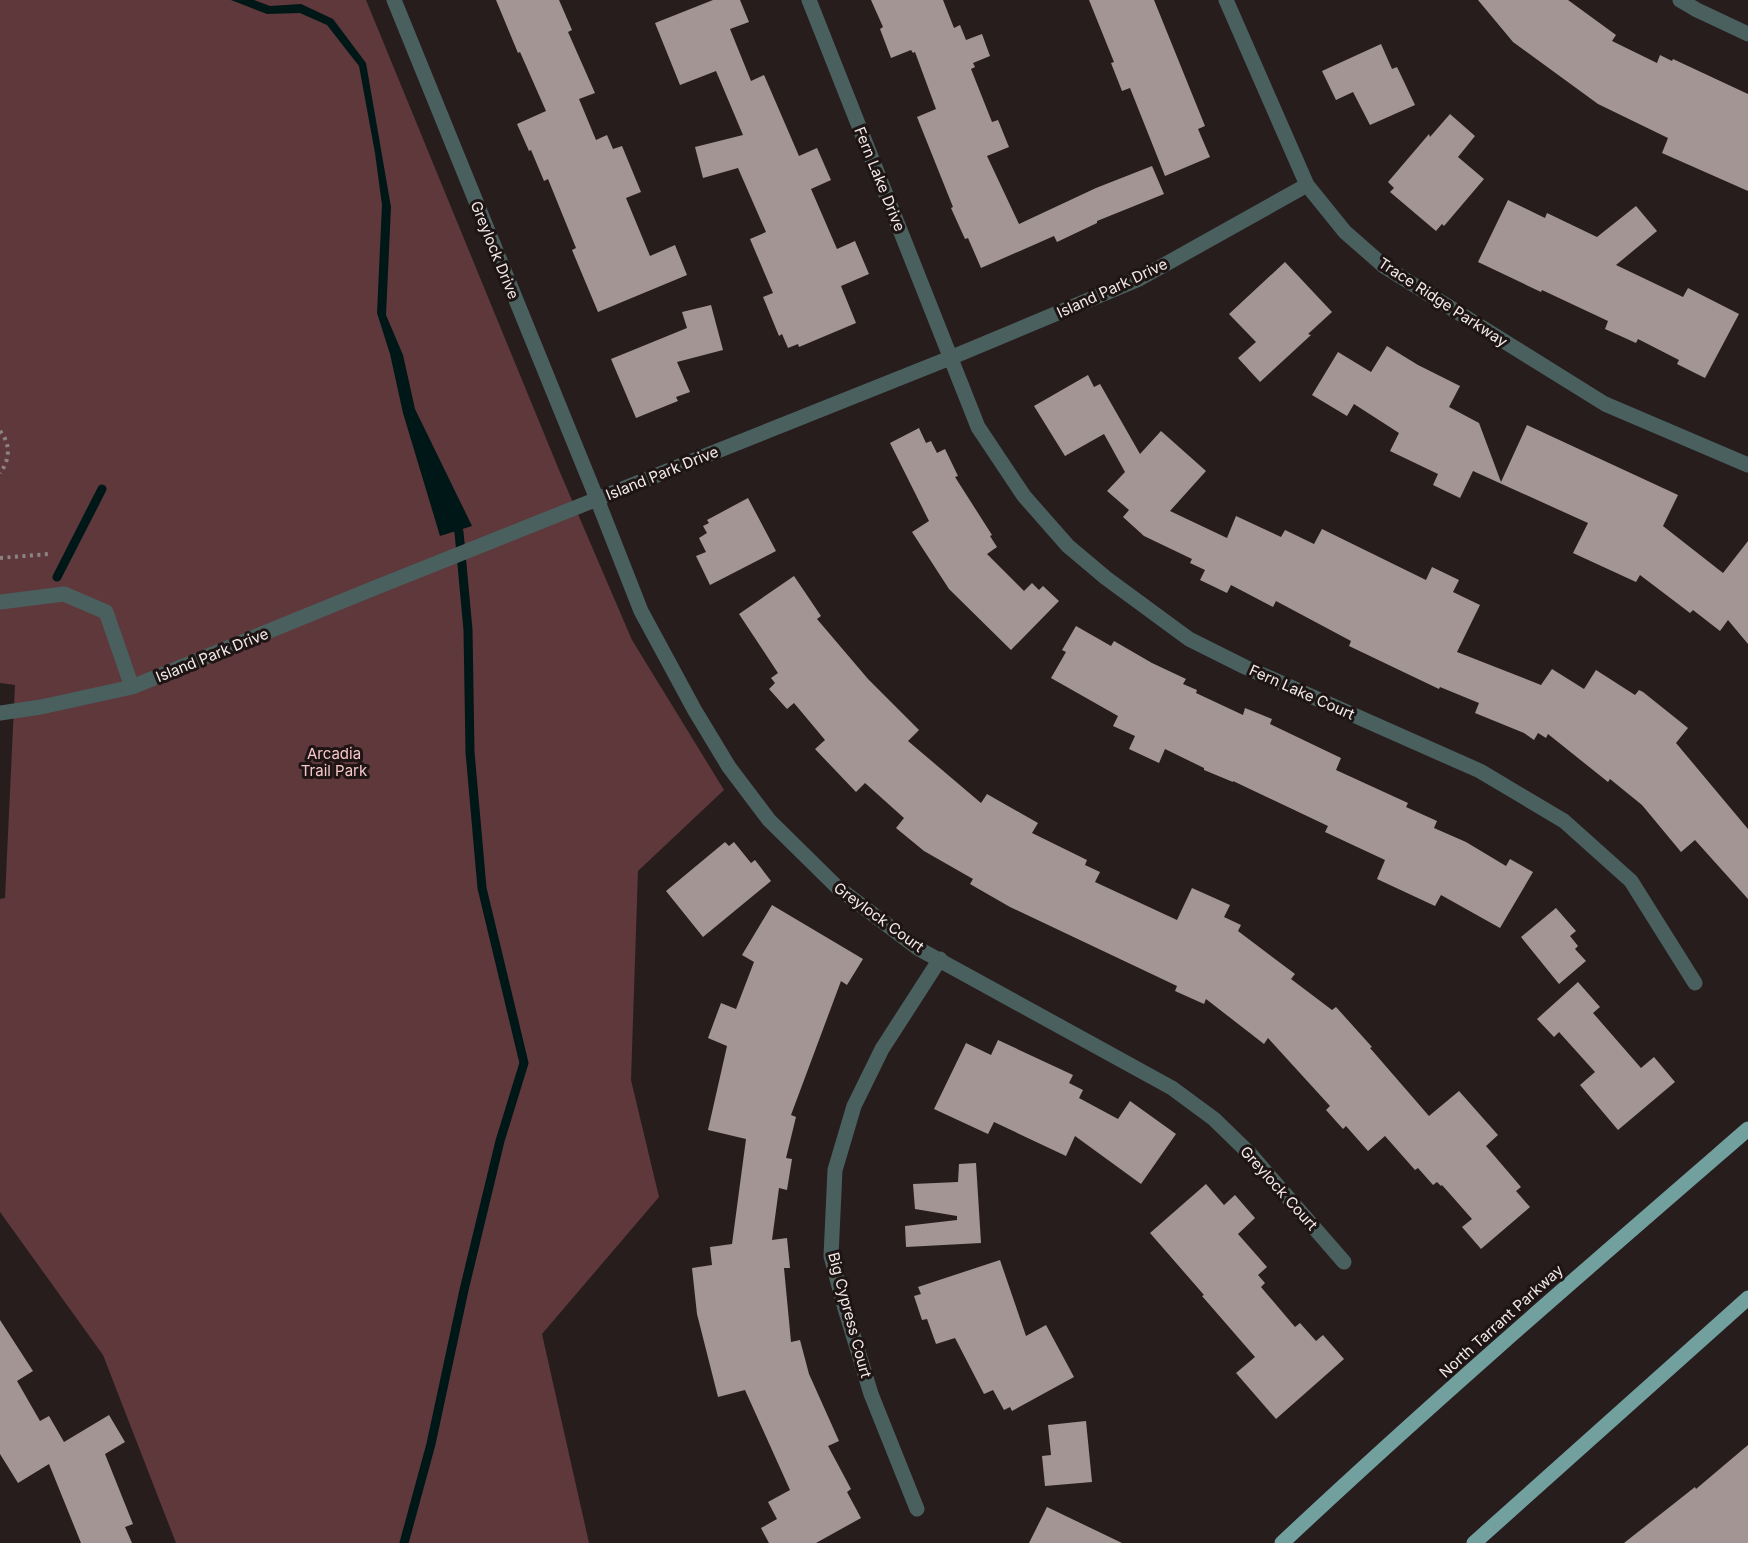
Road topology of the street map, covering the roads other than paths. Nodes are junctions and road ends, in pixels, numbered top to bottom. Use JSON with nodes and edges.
{"nodes":[{"id":1,"x":394,"y":0,"type":"edge"},
{"id":2,"x":809,"y":0,"type":"edge"},
{"id":3,"x":1226,"y":0,"type":"edge"},
{"id":4,"x":1680,"y":0,"type":"edge"},
{"id":5,"x":1748,"y":34,"type":"edge"},
{"id":6,"x":1306,"y":185,"type":"junction"},
{"id":7,"x":950,"y":358,"type":"junction"},
{"id":8,"x":1748,"y":465,"type":"edge"},
{"id":9,"x":597,"y":499,"type":"junction"},
{"id":10,"x":0,"y":602,"type":"edge"},
{"id":11,"x":132,"y":687,"type":"junction"},
{"id":12,"x":0,"y":713,"type":"edge"},
{"id":13,"x":940,"y":959,"type":"junction"},
{"id":14,"x":1695,"y":983,"type":"dead end"},
{"id":15,"x":1748,"y":1129,"type":"edge"},
{"id":16,"x":1344,"y":1262,"type":"dead end"},
{"id":17,"x":1748,"y":1298,"type":"edge"},
{"id":18,"x":917,"y":1509,"type":"dead end"},
{"id":19,"x":1282,"y":1543,"type":"edge"},
{"id":20,"x":1474,"y":1543,"type":"edge"}],
"edges":[{"from":1,"to":9,"type":"street","name":"Greylock Drive"},
{"from":2,"to":7,"type":"street","name":"Fern Lake Drive"},
{"from":3,"to":6,"type":"street","name":"Trace Ridge Parkway"},
{"from":4,"to":5,"type":"street"},
{"from":6,"to":7,"type":"street","name":"Island Park Drive"},
{"from":6,"to":8,"type":"street","name":"Trace Ridge Parkway"},
{"from":7,"to":9,"type":"street","name":"Island Park Drive"},
{"from":7,"to":14,"type":"street","name":"Fern Lake Court"},
{"from":9,"to":11,"type":"street","name":"Island Park Drive"},
{"from":9,"to":13,"type":"street","name":"Greylock Court"},
{"from":10,"to":11,"type":"street"},
{"from":11,"to":12,"type":"street","name":"Island Park Drive"},
{"from":13,"to":16,"type":"street","name":"Greylock Court"},
{"from":13,"to":18,"type":"street","name":"Big Cypress Court"},
{"from":15,"to":19,"type":"main road","name":"North Tarrant Parkway"},
{"from":17,"to":20,"type":"main road"}]}
